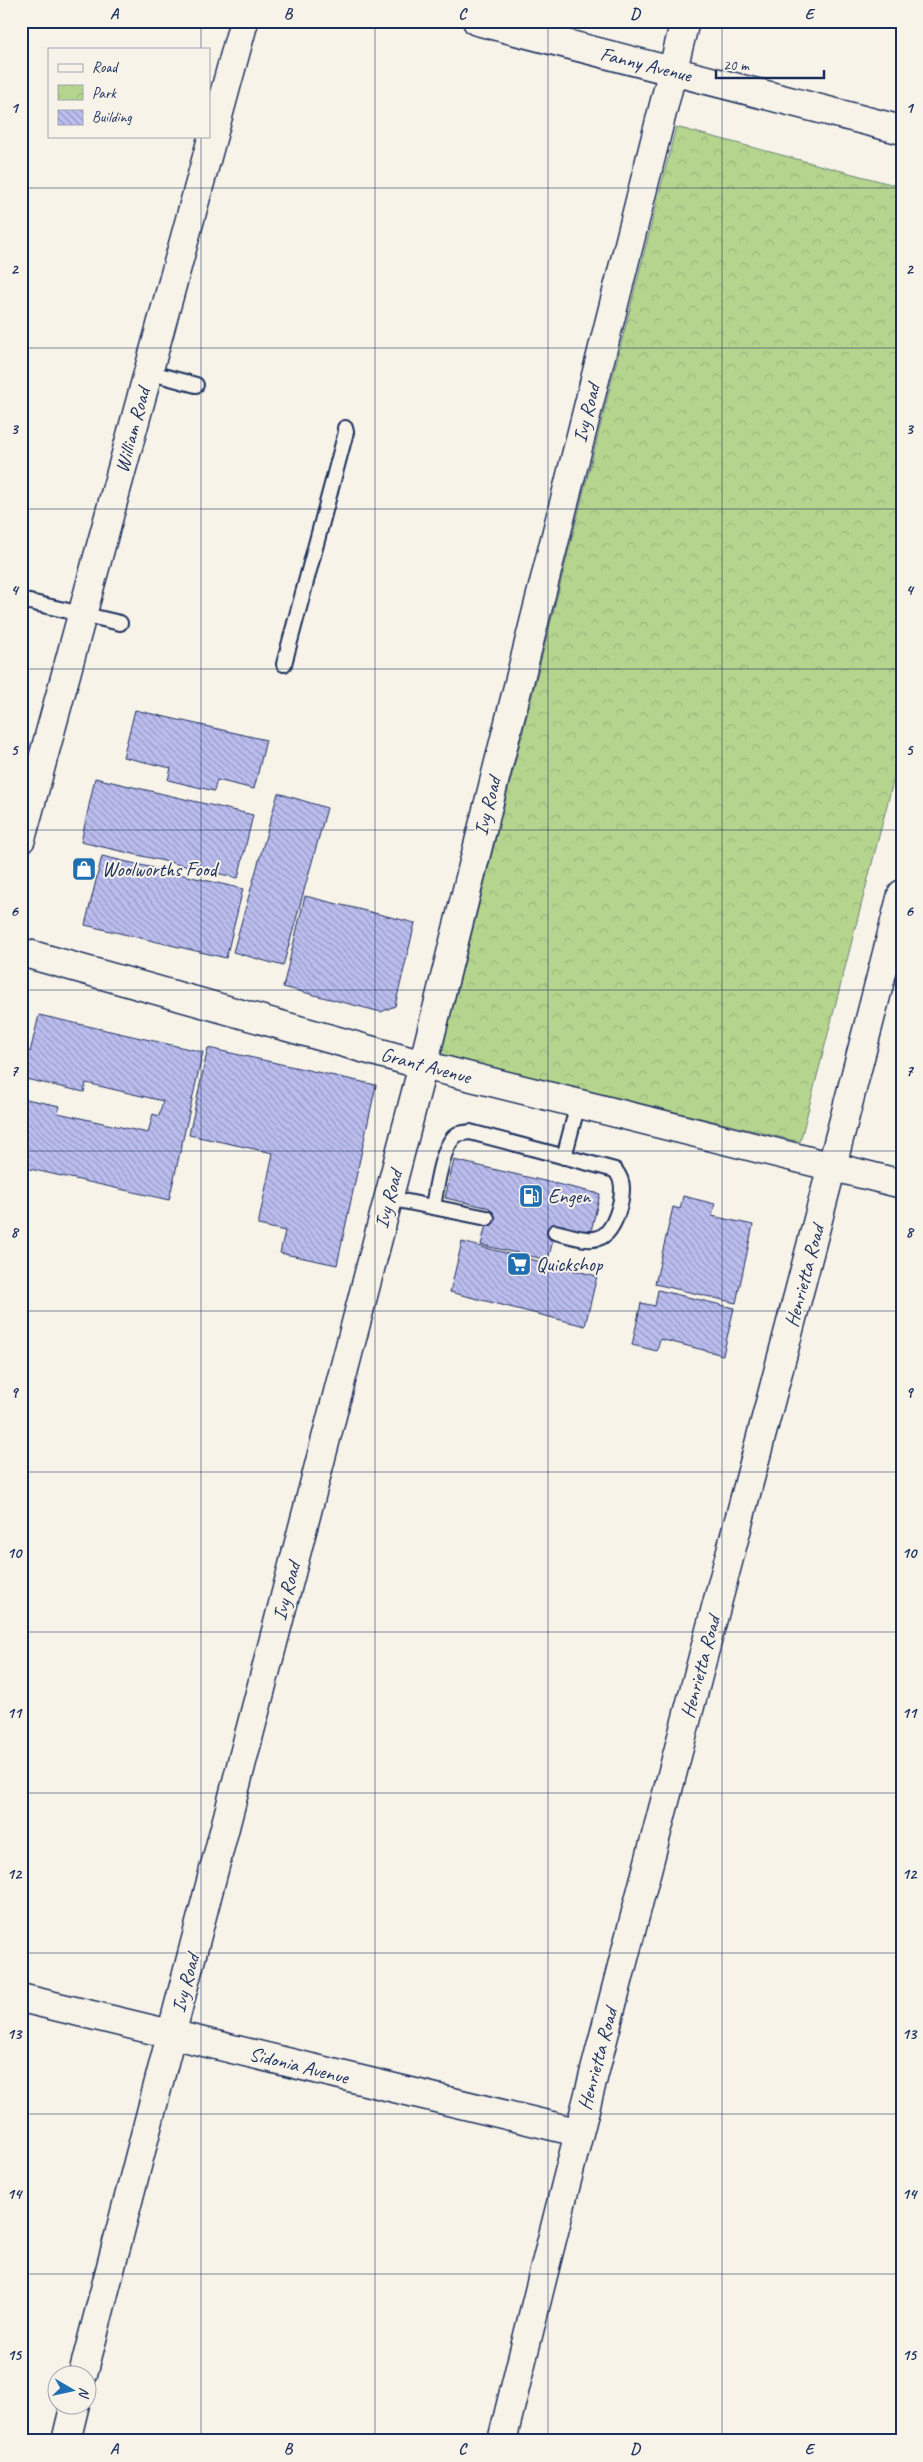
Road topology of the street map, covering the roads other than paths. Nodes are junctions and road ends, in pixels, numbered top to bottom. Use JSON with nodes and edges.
{"nodes":[{"id":1,"x":244,"y":21,"type":"edge"},
{"id":2,"x":477,"y":21,"type":"edge"},
{"id":3,"x":685,"y":21,"type":"edge"},
{"id":4,"x":673,"y":70,"type":"junction"},
{"id":5,"x":902,"y":130,"type":"edge"},
{"id":6,"x":148,"y":372,"type":"junction"},
{"id":7,"x":196,"y":385,"type":"dead end"},
{"id":8,"x":345,"y":428,"type":"dead end"},
{"id":9,"x":21,"y":600,"type":"edge"},
{"id":10,"x":82,"y":614,"type":"junction"},
{"id":11,"x":120,"y":623,"type":"dead end"},
{"id":12,"x":284,"y":664,"type":"dead end"},
{"id":13,"x":21,"y":839,"type":"edge"},
{"id":14,"x":902,"y":894,"type":"edge"},
{"id":15,"x":21,"y":952,"type":"edge"},
{"id":16,"x":423,"y":1065,"type":"junction"},
{"id":17,"x":578,"y":1104,"type":"junction"},
{"id":18,"x":564,"y":1157,"type":"junction"},
{"id":19,"x":833,"y":1167,"type":"junction"},
{"id":20,"x":902,"y":1184,"type":"edge"},
{"id":21,"x":388,"y":1198,"type":"junction"},
{"id":22,"x":433,"y":1207,"type":"junction"},
{"id":23,"x":487,"y":1218,"type":"dead end"},
{"id":24,"x":555,"y":1232,"type":"dead end"},
{"id":25,"x":21,"y":1998,"type":"edge"},
{"id":26,"x":172,"y":2034,"type":"junction"},
{"id":27,"x":577,"y":2132,"type":"junction"},
{"id":28,"x":86,"y":2364,"type":"edge"},
{"id":29,"x":73,"y":2414,"type":"edge"},
{"id":30,"x":66,"y":2441,"type":"edge"},
{"id":31,"x":502,"y":2441,"type":"edge"}],
"edges":[{"from":1,"to":6,"type":"street","name":"William Road"},
{"from":2,"to":4,"type":"street","name":"Fanny Avenue"},
{"from":3,"to":4,"type":"street","name":"Ivy Road"},
{"from":4,"to":5,"type":"street","name":"Fanny Avenue"},
{"from":4,"to":16,"type":"street","name":"Ivy Road"},
{"from":6,"to":7,"type":"lane"},
{"from":6,"to":10,"type":"street","name":"William Road"},
{"from":8,"to":12,"type":"lane"},
{"from":9,"to":10,"type":"lane"},
{"from":10,"to":11,"type":"lane"},
{"from":10,"to":13,"type":"street","name":"William Road"},
{"from":14,"to":19,"type":"street","name":"Henrietta Road"},
{"from":15,"to":16,"type":"street","name":"Grant Avenue"},
{"from":16,"to":17,"type":"street","name":"Grant Avenue"},
{"from":16,"to":21,"type":"street","name":"Ivy Road"},
{"from":17,"to":18,"type":"lane"},
{"from":17,"to":19,"type":"street","name":"Grant Avenue"},
{"from":18,"to":22,"type":"lane"},
{"from":18,"to":24,"type":"lane"},
{"from":19,"to":20,"type":"street","name":"Grant Avenue"},
{"from":19,"to":27,"type":"street","name":"Henrietta Road"},
{"from":21,"to":22,"type":"lane"},
{"from":21,"to":26,"type":"street","name":"Ivy Road"},
{"from":22,"to":23,"type":"lane"},
{"from":25,"to":26,"type":"street","name":"Sidonia Avenue"},
{"from":26,"to":27,"type":"street","name":"Sidonia Avenue"},
{"from":26,"to":28,"type":"street","name":"Ivy Road"},
{"from":27,"to":31,"type":"street","name":"Henrietta Road"},
{"from":29,"to":30,"type":"street"}]}
